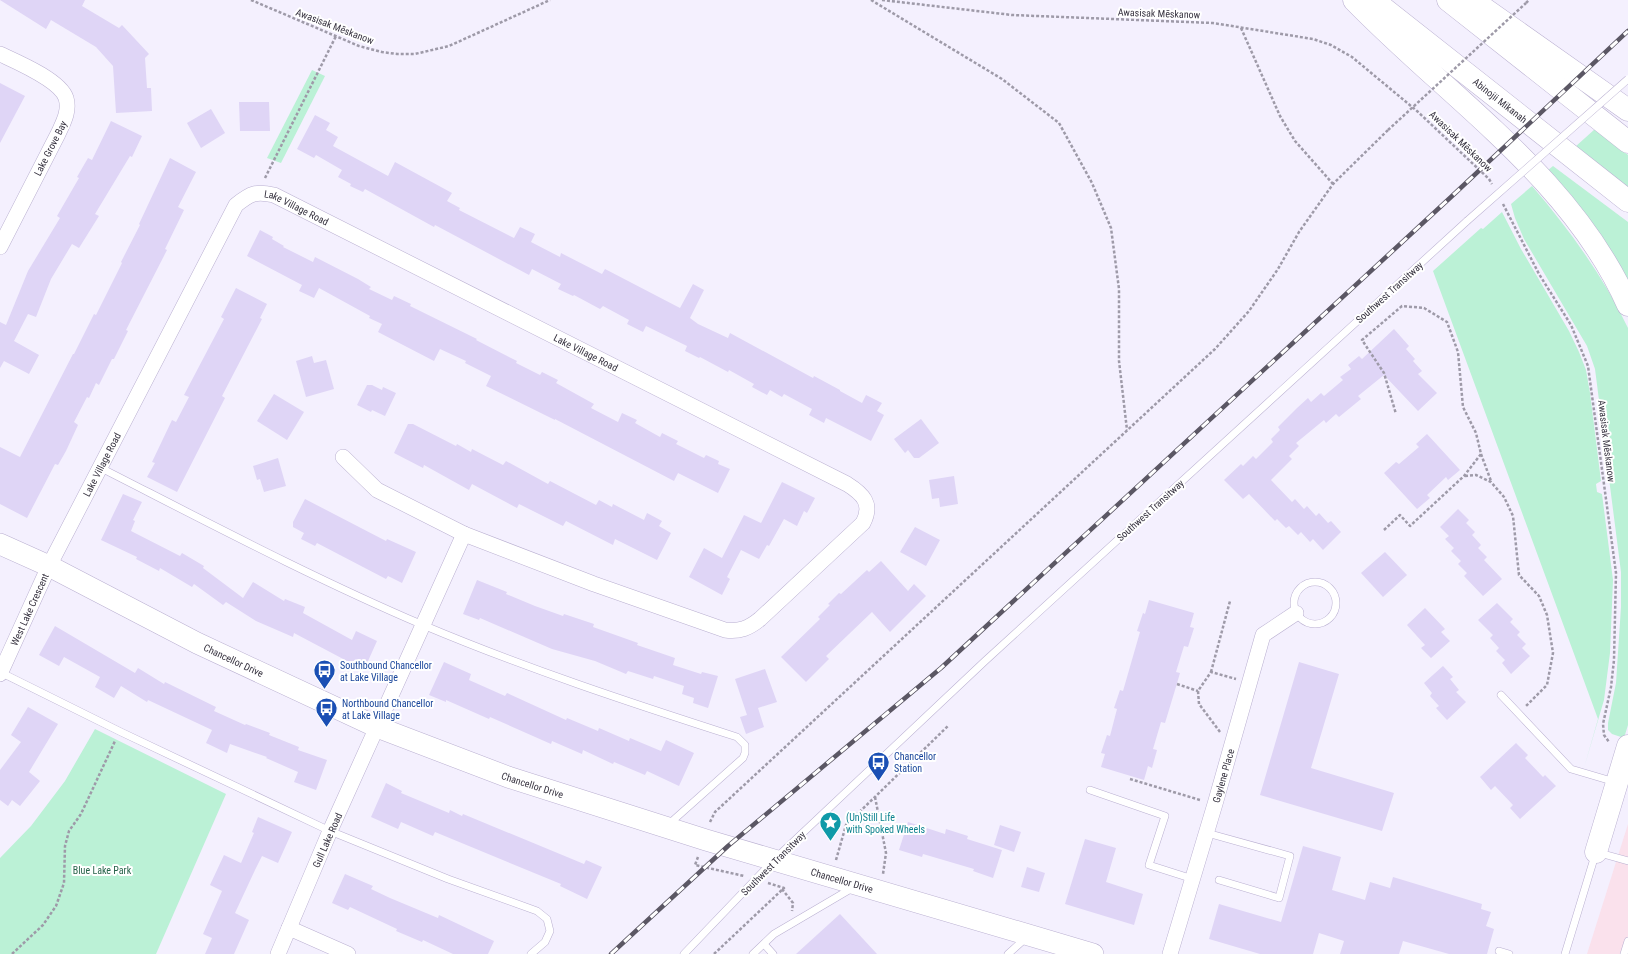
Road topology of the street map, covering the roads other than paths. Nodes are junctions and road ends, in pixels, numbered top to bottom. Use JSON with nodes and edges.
{"nodes":[{"id":1,"x":1354,"y":0,"type":"edge"},
{"id":2,"x":1373,"y":0,"type":"edge"},
{"id":3,"x":1448,"y":0,"type":"edge"},
{"id":4,"x":1472,"y":0,"type":"edge"},
{"id":5,"x":0,"y":54,"type":"edge"},
{"id":6,"x":1628,"y":79,"type":"edge"},
{"id":7,"x":1628,"y":110,"type":"edge"},
{"id":8,"x":1628,"y":142,"type":"edge"},
{"id":9,"x":1628,"y":201,"type":"edge"},
{"id":10,"x":0,"y":246,"type":"edge"},
{"id":11,"x":1628,"y":305,"type":"edge"},
{"id":12,"x":343,"y":457,"type":"dead end"},
{"id":13,"x":101,"y":468,"type":"junction"},
{"id":14,"x":464,"y":534,"type":"junction"},
{"id":15,"x":0,"y":544,"type":"edge"},
{"id":16,"x":49,"y":566,"type":"junction"},
{"id":17,"x":1296,"y":613,"type":"junction"},
{"id":18,"x":423,"y":624,"type":"junction"},
{"id":19,"x":0,"y":673,"type":"edge"},
{"id":20,"x":1501,"y":695,"type":"dead end"},
{"id":21,"x":377,"y":727,"type":"junction"},
{"id":22,"x":1628,"y":746,"type":"edge"},
{"id":23,"x":1617,"y":782,"type":"junction"},
{"id":24,"x":1090,"y":790,"type":"dead end"},
{"id":25,"x":666,"y":827,"type":"junction"},
{"id":26,"x":330,"y":831,"type":"junction"},
{"id":27,"x":1207,"y":832,"type":"junction"},
{"id":28,"x":1596,"y":852,"type":"junction"},
{"id":29,"x":775,"y":859,"type":"junction"},
{"id":30,"x":1628,"y":861,"type":"edge"},
{"id":31,"x":1193,"y":879,"type":"junction"},
{"id":32,"x":1219,"y":880,"type":"dead end"},
{"id":33,"x":859,"y":884,"type":"junction"},
{"id":34,"x":288,"y":928,"type":"junction"},
{"id":35,"x":1028,"y":936,"type":"junction"},
{"id":36,"x":1628,"y":941,"type":"edge"},
{"id":37,"x":764,"y":944,"type":"junction"},
{"id":38,"x":1499,"y":951,"type":"dead end"},
{"id":39,"x":278,"y":954,"type":"edge"},
{"id":40,"x":348,"y":954,"type":"edge"},
{"id":41,"x":531,"y":954,"type":"edge"},
{"id":42,"x":684,"y":954,"type":"edge"},
{"id":43,"x":753,"y":954,"type":"edge"},
{"id":44,"x":773,"y":954,"type":"edge"},
{"id":45,"x":1008,"y":954,"type":"edge"},
{"id":46,"x":1093,"y":954,"type":"edge"},
{"id":47,"x":1170,"y":954,"type":"edge"},
{"id":48,"x":1509,"y":954,"type":"edge"},
{"id":49,"x":1565,"y":954,"type":"edge"},
{"id":50,"x":1624,"y":954,"type":"edge"}],
"edges":[{"from":1,"to":11,"type":"main road"},
{"from":2,"to":9,"type":"main road","name":"Abinojii Mikanah"},
{"from":3,"to":8,"type":"main road"},
{"from":4,"to":7,"type":"main road"},
{"from":5,"to":10,"type":"street","name":"Lake Grove Bay"},
{"from":6,"to":29,"type":"lane","name":"Southwest Transitway","bridge":true},
{"from":12,"to":14,"type":"street","name":"Lake Village Road"},
{"from":13,"to":14,"type":"street","name":"Lake Village Road"},
{"from":13,"to":16,"type":"street","name":"Lake Village Road"},
{"from":13,"to":18,"type":"lane"},
{"from":14,"to":18,"type":"street"},
{"from":15,"to":16,"type":"street","name":"Chancellor Drive"},
{"from":16,"to":19,"type":"street","name":"West Lake Crescent"},
{"from":16,"to":21,"type":"street","name":"Chancellor Drive"},
{"from":17,"to":17,"type":"lane"},
{"from":17,"to":27,"type":"street","name":"Gaylene Place"},
{"from":18,"to":21,"type":"street"},
{"from":18,"to":25,"type":"lane"},
{"from":19,"to":26,"type":"lane"},
{"from":20,"to":23,"type":"lane"},
{"from":21,"to":25,"type":"street","name":"Chancellor Drive"},
{"from":21,"to":26,"type":"street","name":"Gull Lake Road"},
{"from":22,"to":23,"type":"main road"},
{"from":23,"to":28,"type":"main road"},
{"from":24,"to":31,"type":"lane"},
{"from":25,"to":29,"type":"street","name":"Chancellor Drive"},
{"from":26,"to":34,"type":"street","name":"Gull Lake Road"},
{"from":26,"to":41,"type":"lane"},
{"from":27,"to":31,"type":"street","name":"Gaylene Place"},
{"from":27,"to":32,"type":"lane"},
{"from":28,"to":30,"type":"lane"},
{"from":28,"to":49,"type":"lane"},
{"from":29,"to":33,"type":"street","name":"Chancellor Drive"},
{"from":29,"to":42,"type":"lane","name":"Southwest Transitway"},
{"from":31,"to":47,"type":"street","name":"Gaylene Place"},
{"from":33,"to":35,"type":"street","name":"Chancellor Drive"},
{"from":33,"to":37,"type":"lane"},
{"from":34,"to":39,"type":"street","name":"Gull Lake Road"},
{"from":34,"to":40,"type":"street"},
{"from":35,"to":45,"type":"lane"},
{"from":35,"to":46,"type":"street","name":"Chancellor Drive"},
{"from":36,"to":50,"type":"lane"},
{"from":37,"to":43,"type":"lane"},
{"from":37,"to":44,"type":"lane"},
{"from":38,"to":48,"type":"lane"}]}
